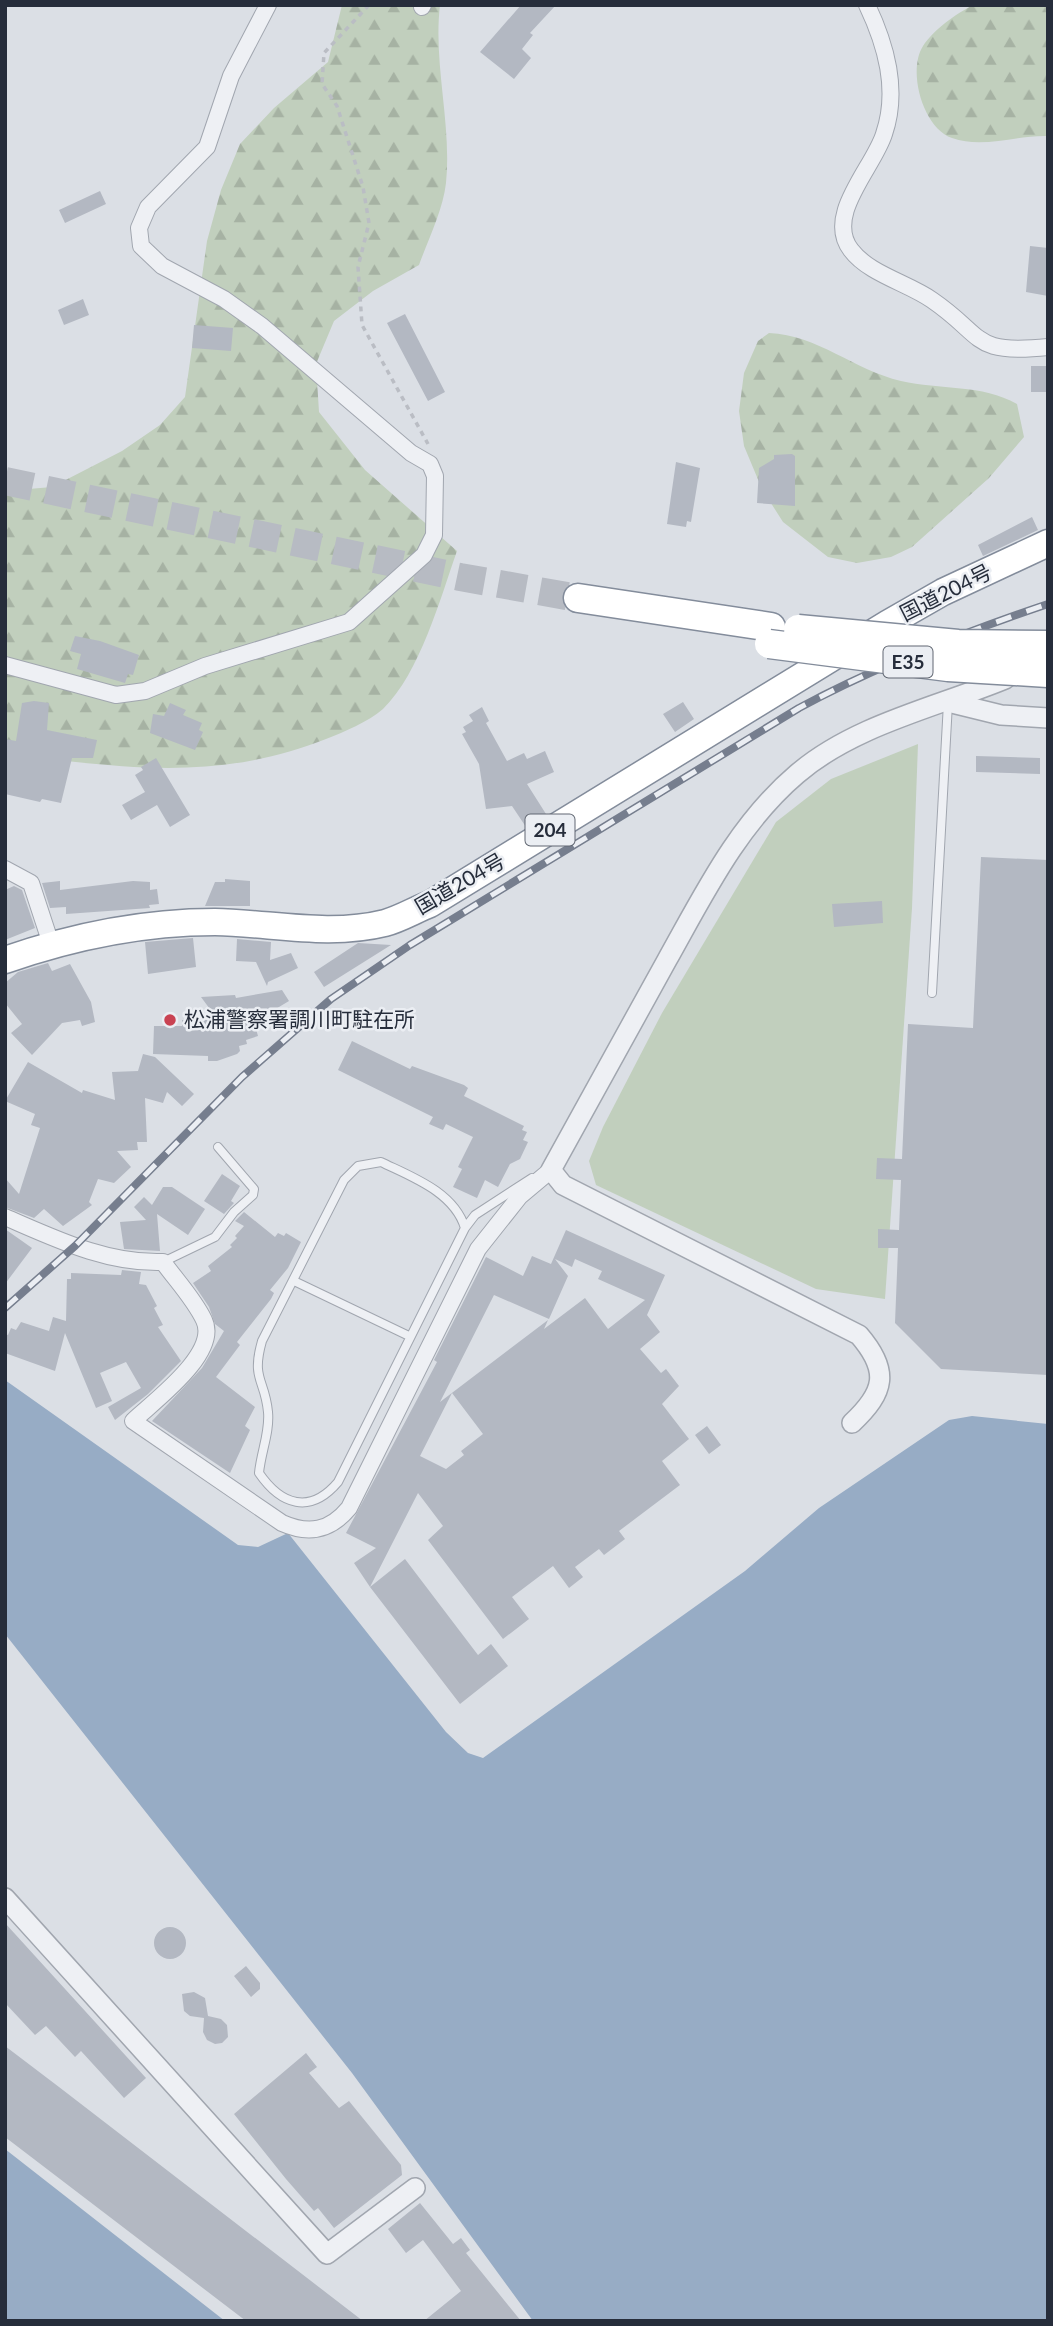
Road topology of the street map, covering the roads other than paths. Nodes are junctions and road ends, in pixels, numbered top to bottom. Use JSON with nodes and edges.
{"nodes":[{"id":1,"x":268,"y":5,"type":"edge"},
{"id":2,"x":867,"y":5,"type":"edge"},
{"id":3,"x":1048,"y":347,"type":"edge"},
{"id":4,"x":1048,"y":543,"type":"edge"},
{"id":5,"x":577,"y":607,"type":"tunnel mouth"},
{"id":6,"x":770,"y":635,"type":"junction"},
{"id":7,"x":1048,"y":645,"type":"edge"},
{"id":8,"x":1048,"y":661,"type":"edge"},
{"id":9,"x":5,"y":665,"type":"edge"},
{"id":10,"x":1048,"y":673,"type":"edge"},
{"id":11,"x":948,"y":702,"type":"junction"},
{"id":12,"x":1048,"y":718,"type":"edge"},
{"id":13,"x":5,"y":869,"type":"edge"},
{"id":14,"x":51,"y":944,"type":"junction"},
{"id":15,"x":5,"y":960,"type":"edge"},
{"id":16,"x":932,"y":993,"type":"dead end"},
{"id":17,"x":218,"y":1147,"type":"dead end"},
{"id":18,"x":551,"y":1170,"type":"junction"},
{"id":19,"x":5,"y":1217,"type":"edge"},
{"id":20,"x":464,"y":1228,"type":"junction"},
{"id":21,"x":163,"y":1262,"type":"junction"},
{"id":22,"x":294,"y":1280,"type":"junction"},
{"id":23,"x":410,"y":1336,"type":"junction"},
{"id":24,"x":852,"y":1423,"type":"dead end"},
{"id":25,"x":5,"y":1898,"type":"edge"},
{"id":26,"x":415,"y":2188,"type":"dead end"}],
"edges":[{"from":1,"to":9,"type":"street"},
{"from":2,"to":3,"type":"street"},
{"from":4,"to":14,"type":"highway","name":"国道204号","number":"204"},
{"from":5,"to":6,"type":"highway","number":"E35"},
{"from":6,"to":7,"type":"highway","bridge":true},
{"from":6,"to":8,"type":"highway","number":"E35","bridge":true},
{"from":6,"to":10,"type":"highway","number":"E35","bridge":true},
{"from":7,"to":11,"type":"street"},
{"from":11,"to":12,"type":"street"},
{"from":11,"to":16,"type":"lane"},
{"from":11,"to":18,"type":"street"},
{"from":13,"to":14,"type":"street"},
{"from":14,"to":15,"type":"highway","name":"国道204号","number":"204"},
{"from":17,"to":21,"type":"lane"},
{"from":18,"to":20,"type":"lane"},
{"from":18,"to":21,"type":"street"},
{"from":18,"to":24,"type":"street"},
{"from":19,"to":21,"type":"street"},
{"from":20,"to":22,"type":"lane"},
{"from":20,"to":23,"type":"lane"},
{"from":22,"to":23,"type":"lane"},
{"from":22,"to":23,"type":"lane"},
{"from":25,"to":26,"type":"street"}]}
